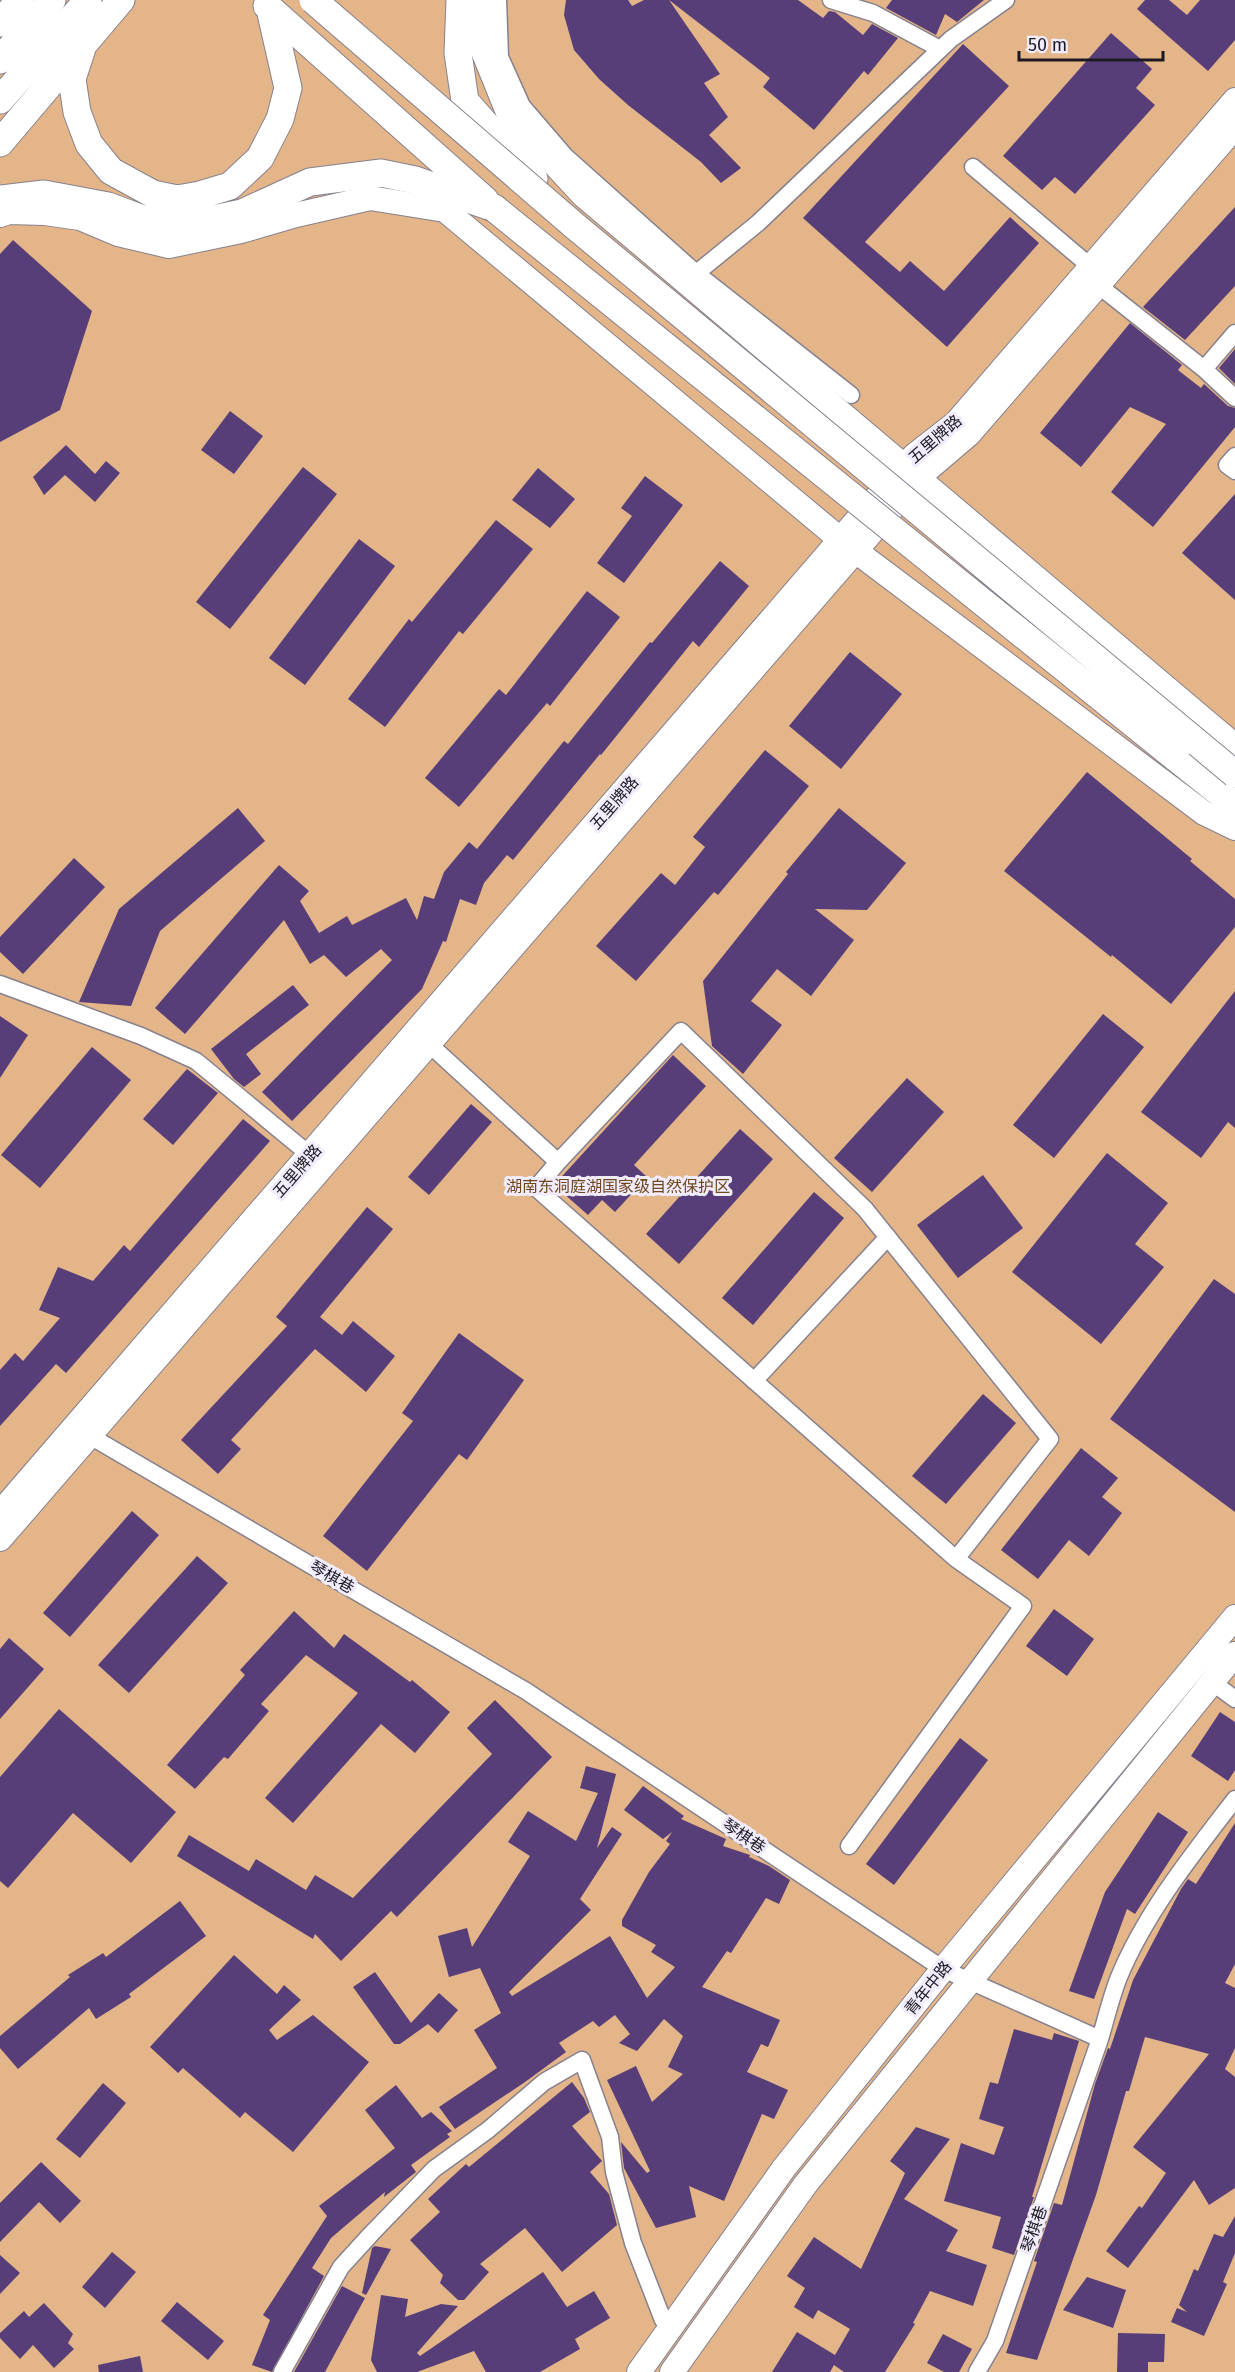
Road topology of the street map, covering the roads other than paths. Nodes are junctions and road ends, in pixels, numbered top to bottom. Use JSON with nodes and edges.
{"nodes":[{"id":1,"x":20,"y":0,"type":"edge"},
{"id":2,"x":52,"y":0,"type":"edge"},
{"id":3,"x":88,"y":0,"type":"edge"},
{"id":4,"x":121,"y":0,"type":"edge"},
{"id":5,"x":313,"y":0,"type":"edge"},
{"id":6,"x":460,"y":0,"type":"edge"},
{"id":7,"x":484,"y":0,"type":"edge"},
{"id":8,"x":498,"y":0,"type":"edge"},
{"id":9,"x":831,"y":0,"type":"edge"},
{"id":10,"x":1006,"y":0,"type":"edge"},
{"id":11,"x":264,"y":5,"type":"edge"},
{"id":12,"x":0,"y":23,"type":"edge"},
{"id":13,"x":83,"y":45,"type":"junction"},
{"id":14,"x":940,"y":49,"type":"junction"},
{"id":15,"x":0,"y":60,"type":"edge"},
{"id":16,"x":0,"y":100,"type":"edge"},
{"id":17,"x":1235,"y":100,"type":"edge"},
{"id":18,"x":1235,"y":126,"type":"edge"},
{"id":19,"x":0,"y":143,"type":"edge"},
{"id":20,"x":973,"y":167,"type":"dead end"},
{"id":21,"x":0,"y":199,"type":"edge"},
{"id":22,"x":494,"y":208,"type":"junction"},
{"id":23,"x":0,"y":215,"type":"edge"},
{"id":24,"x":576,"y":227,"type":"junction"},
{"id":25,"x":1095,"y":276,"type":"junction"},
{"id":26,"x":691,"y":278,"type":"junction"},
{"id":27,"x":1235,"y":333,"type":"edge"},
{"id":28,"x":1204,"y":369,"type":"junction"},
{"id":29,"x":851,"y":395,"type":"dead end"},
{"id":30,"x":1235,"y":398,"type":"edge"},
{"id":31,"x":1235,"y":456,"type":"edge"},
{"id":32,"x":1235,"y":471,"type":"edge"},
{"id":33,"x":914,"y":474,"type":"junction"},
{"id":34,"x":848,"y":545,"type":"junction"},
{"id":35,"x":1235,"y":746,"type":"edge"},
{"id":36,"x":1235,"y":774,"type":"edge"},
{"id":37,"x":1235,"y":805,"type":"edge"},
{"id":38,"x":1235,"y":828,"type":"edge"},
{"id":39,"x":0,"y":984,"type":"edge"},
{"id":40,"x":429,"y":1044,"type":"junction"},
{"id":41,"x":310,"y":1155,"type":"junction"},
{"id":42,"x":558,"y":1162,"type":"junction"},
{"id":43,"x":888,"y":1237,"type":"junction"},
{"id":44,"x":754,"y":1381,"type":"junction"},
{"id":45,"x":90,"y":1436,"type":"junction"},
{"id":46,"x":0,"y":1513,"type":"edge"},
{"id":47,"x":0,"y":1539,"type":"edge"},
{"id":48,"x":956,"y":1559,"type":"junction"},
{"id":49,"x":1235,"y":1617,"type":"edge"},
{"id":50,"x":1235,"y":1654,"type":"edge"},
{"id":51,"x":1212,"y":1682,"type":"junction"},
{"id":52,"x":1235,"y":1699,"type":"edge"},
{"id":53,"x":1235,"y":1799,"type":"edge"},
{"id":54,"x":849,"y":1846,"type":"dead end"},
{"id":55,"x":943,"y":1969,"type":"junction"},
{"id":56,"x":970,"y":1981,"type":"junction"},
{"id":57,"x":1100,"y":2039,"type":"junction"},
{"id":58,"x":663,"y":2319,"type":"dead end"},
{"id":59,"x":282,"y":2372,"type":"edge"},
{"id":60,"x":639,"y":2372,"type":"edge"},
{"id":61,"x":672,"y":2372,"type":"edge"},
{"id":62,"x":977,"y":2372,"type":"edge"}],
"edges":[{"from":1,"to":12,"type":"main road"},
{"from":2,"to":15,"type":"main road"},
{"from":3,"to":16,"type":"main road"},
{"from":4,"to":13,"type":"main road"},
{"from":5,"to":24,"type":"main road","bridge":true},
{"from":6,"to":24,"type":"main road","bridge":true},
{"from":7,"to":26,"type":"main road"},
{"from":8,"to":26,"type":"street"},
{"from":9,"to":14,"type":"street"},
{"from":10,"to":14,"type":"street"},
{"from":11,"to":13,"type":"main road"},
{"from":11,"to":22,"type":"main road"},
{"from":13,"to":19,"type":"main road"},
{"from":14,"to":26,"type":"street"},
{"from":17,"to":25,"type":"main road","name":"五里牌路"},
{"from":18,"to":25,"type":"main road","name":"五里牌路"},
{"from":20,"to":25,"type":"street"},
{"from":21,"to":22,"type":"main road"},
{"from":22,"to":37,"type":"main road","bridge":true},
{"from":23,"to":34,"type":"main road"},
{"from":24,"to":36,"type":"main road","bridge":true},
{"from":25,"to":28,"type":"street"},
{"from":25,"to":33,"type":"main road","name":"五里牌路"},
{"from":25,"to":33,"type":"main road","name":"五里牌路"},
{"from":26,"to":29,"type":"street"},
{"from":26,"to":33,"type":"main road"},
{"from":27,"to":28,"type":"street"},
{"from":28,"to":30,"type":"street"},
{"from":31,"to":32,"type":"street"},
{"from":33,"to":34,"type":"main road","name":"五里牌路"},
{"from":33,"to":35,"type":"main road"},
{"from":34,"to":38,"type":"main road"},
{"from":34,"to":40,"type":"main road","name":"五里牌路"},
{"from":34,"to":41,"type":"main road","name":"五里牌路"},
{"from":39,"to":41,"type":"street"},
{"from":40,"to":42,"type":"street"},
{"from":40,"to":45,"type":"main road","name":"五里牌路"},
{"from":41,"to":46,"type":"main road","name":"五里牌路"},
{"from":42,"to":43,"type":"street"},
{"from":42,"to":44,"type":"street"},
{"from":43,"to":44,"type":"street"},
{"from":43,"to":48,"type":"street"},
{"from":44,"to":48,"type":"street"},
{"from":45,"to":47,"type":"main road","name":"五里牌路"},
{"from":45,"to":55,"type":"street","name":"琴棋巷"},
{"from":48,"to":54,"type":"street"},
{"from":49,"to":55,"type":"main road","name":"青年中路"},
{"from":50,"to":51,"type":"main road","name":"青年中路"},
{"from":51,"to":52,"type":"street"},
{"from":51,"to":56,"type":"main road","name":"青年中路"},
{"from":53,"to":57,"type":"street"},
{"from":55,"to":56,"type":"street","name":"琴棋巷"},
{"from":55,"to":60,"type":"main road","name":"青年中路"},
{"from":56,"to":57,"type":"street","name":"琴棋巷"},
{"from":56,"to":61,"type":"main road","name":"青年中路"},
{"from":57,"to":62,"type":"street","name":"琴棋巷"},
{"from":58,"to":59,"type":"street"}]}
